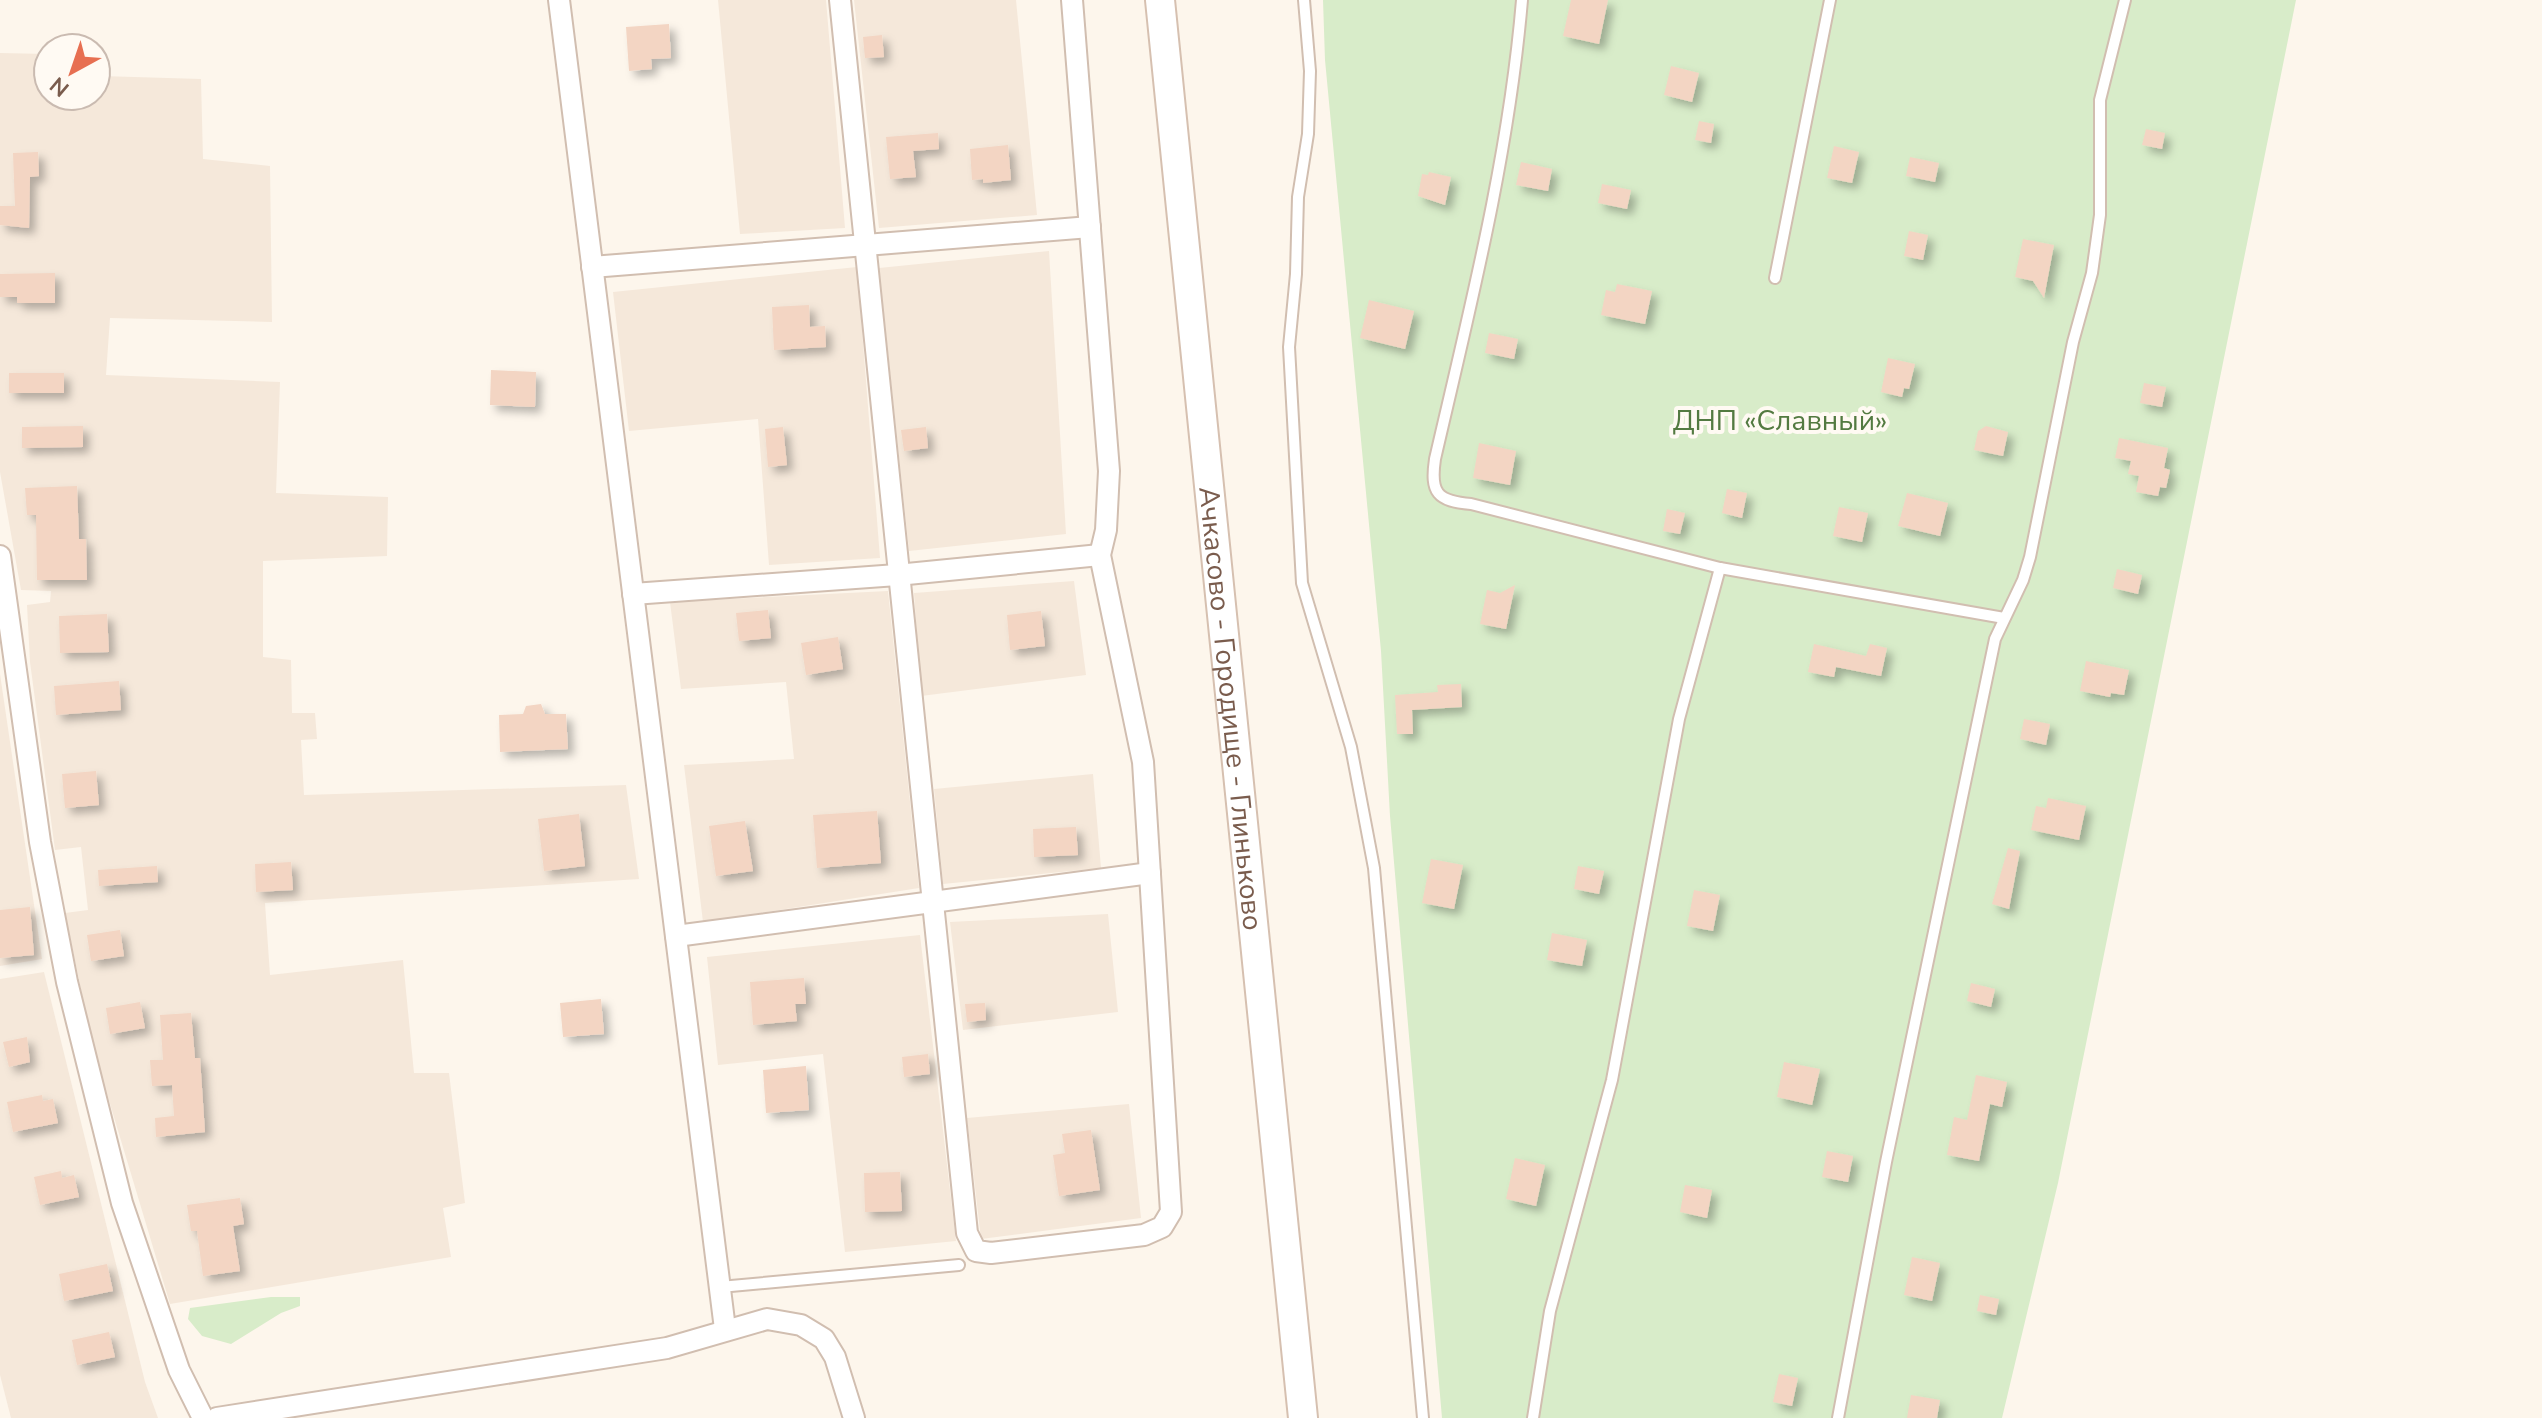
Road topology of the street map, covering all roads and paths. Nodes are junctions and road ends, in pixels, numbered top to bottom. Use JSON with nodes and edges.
{"nodes":[{"id":1,"x":559,"y":0,"type":"edge"},
{"id":2,"x":840,"y":0,"type":"edge"},
{"id":3,"x":1072,"y":0,"type":"edge"},
{"id":4,"x":1160,"y":0,"type":"edge"},
{"id":5,"x":1304,"y":0,"type":"edge"},
{"id":6,"x":1522,"y":0,"type":"edge"},
{"id":7,"x":1830,"y":0,"type":"edge"},
{"id":8,"x":2125,"y":0,"type":"edge"},
{"id":9,"x":1090,"y":227,"type":"junction"},
{"id":10,"x":864,"y":246,"type":"junction"},
{"id":11,"x":592,"y":267,"type":"junction"},
{"id":12,"x":1775,"y":278,"type":"dead end"},
{"id":13,"x":1100,"y":555,"type":"junction"},
{"id":14,"x":0,"y":556,"type":"edge"},
{"id":15,"x":1720,"y":568,"type":"junction"},
{"id":16,"x":897,"y":575,"type":"junction"},
{"id":17,"x":633,"y":594,"type":"junction"},
{"id":18,"x":2004,"y":618,"type":"junction"},
{"id":19,"x":1150,"y":873,"type":"junction"},
{"id":20,"x":933,"y":902,"type":"junction"},
{"id":21,"x":676,"y":936,"type":"junction"},
{"id":22,"x":959,"y":1265,"type":"dead end"},
{"id":23,"x":720,"y":1287,"type":"junction"},
{"id":24,"x":725,"y":1329,"type":"junction"},
{"id":25,"x":203,"y":1418,"type":"edge"},
{"id":26,"x":217,"y":1418,"type":"edge"},
{"id":27,"x":854,"y":1418,"type":"edge"},
{"id":28,"x":1303,"y":1418,"type":"edge"},
{"id":29,"x":1423,"y":1418,"type":"edge"},
{"id":30,"x":1533,"y":1418,"type":"edge"},
{"id":31,"x":1838,"y":1418,"type":"edge"}],
"edges":[{"from":1,"to":11,"type":"street"},
{"from":2,"to":10,"type":"street"},
{"from":3,"to":9,"type":"street"},
{"from":4,"to":28,"type":"street","name":"Ачкасово - Городище - Глиньково"},
{"from":5,"to":29,"type":"lane"},
{"from":6,"to":15,"type":"lane"},
{"from":7,"to":12,"type":"lane"},
{"from":8,"to":18,"type":"lane"},
{"from":9,"to":10,"type":"street"},
{"from":9,"to":13,"type":"street"},
{"from":10,"to":11,"type":"street"},
{"from":10,"to":16,"type":"street"},
{"from":11,"to":17,"type":"street"},
{"from":13,"to":16,"type":"street"},
{"from":13,"to":19,"type":"street"},
{"from":14,"to":25,"type":"street"},
{"from":15,"to":18,"type":"lane"},
{"from":15,"to":30,"type":"lane"},
{"from":16,"to":17,"type":"street"},
{"from":16,"to":20,"type":"street"},
{"from":17,"to":21,"type":"street"},
{"from":18,"to":31,"type":"lane"},
{"from":19,"to":20,"type":"street"},
{"from":19,"to":20,"type":"street"},
{"from":20,"to":21,"type":"street"},
{"from":21,"to":23,"type":"street"},
{"from":22,"to":23,"type":"lane"},
{"from":23,"to":24,"type":"street"},
{"from":24,"to":26,"type":"street"},
{"from":24,"to":27,"type":"street"}]}
